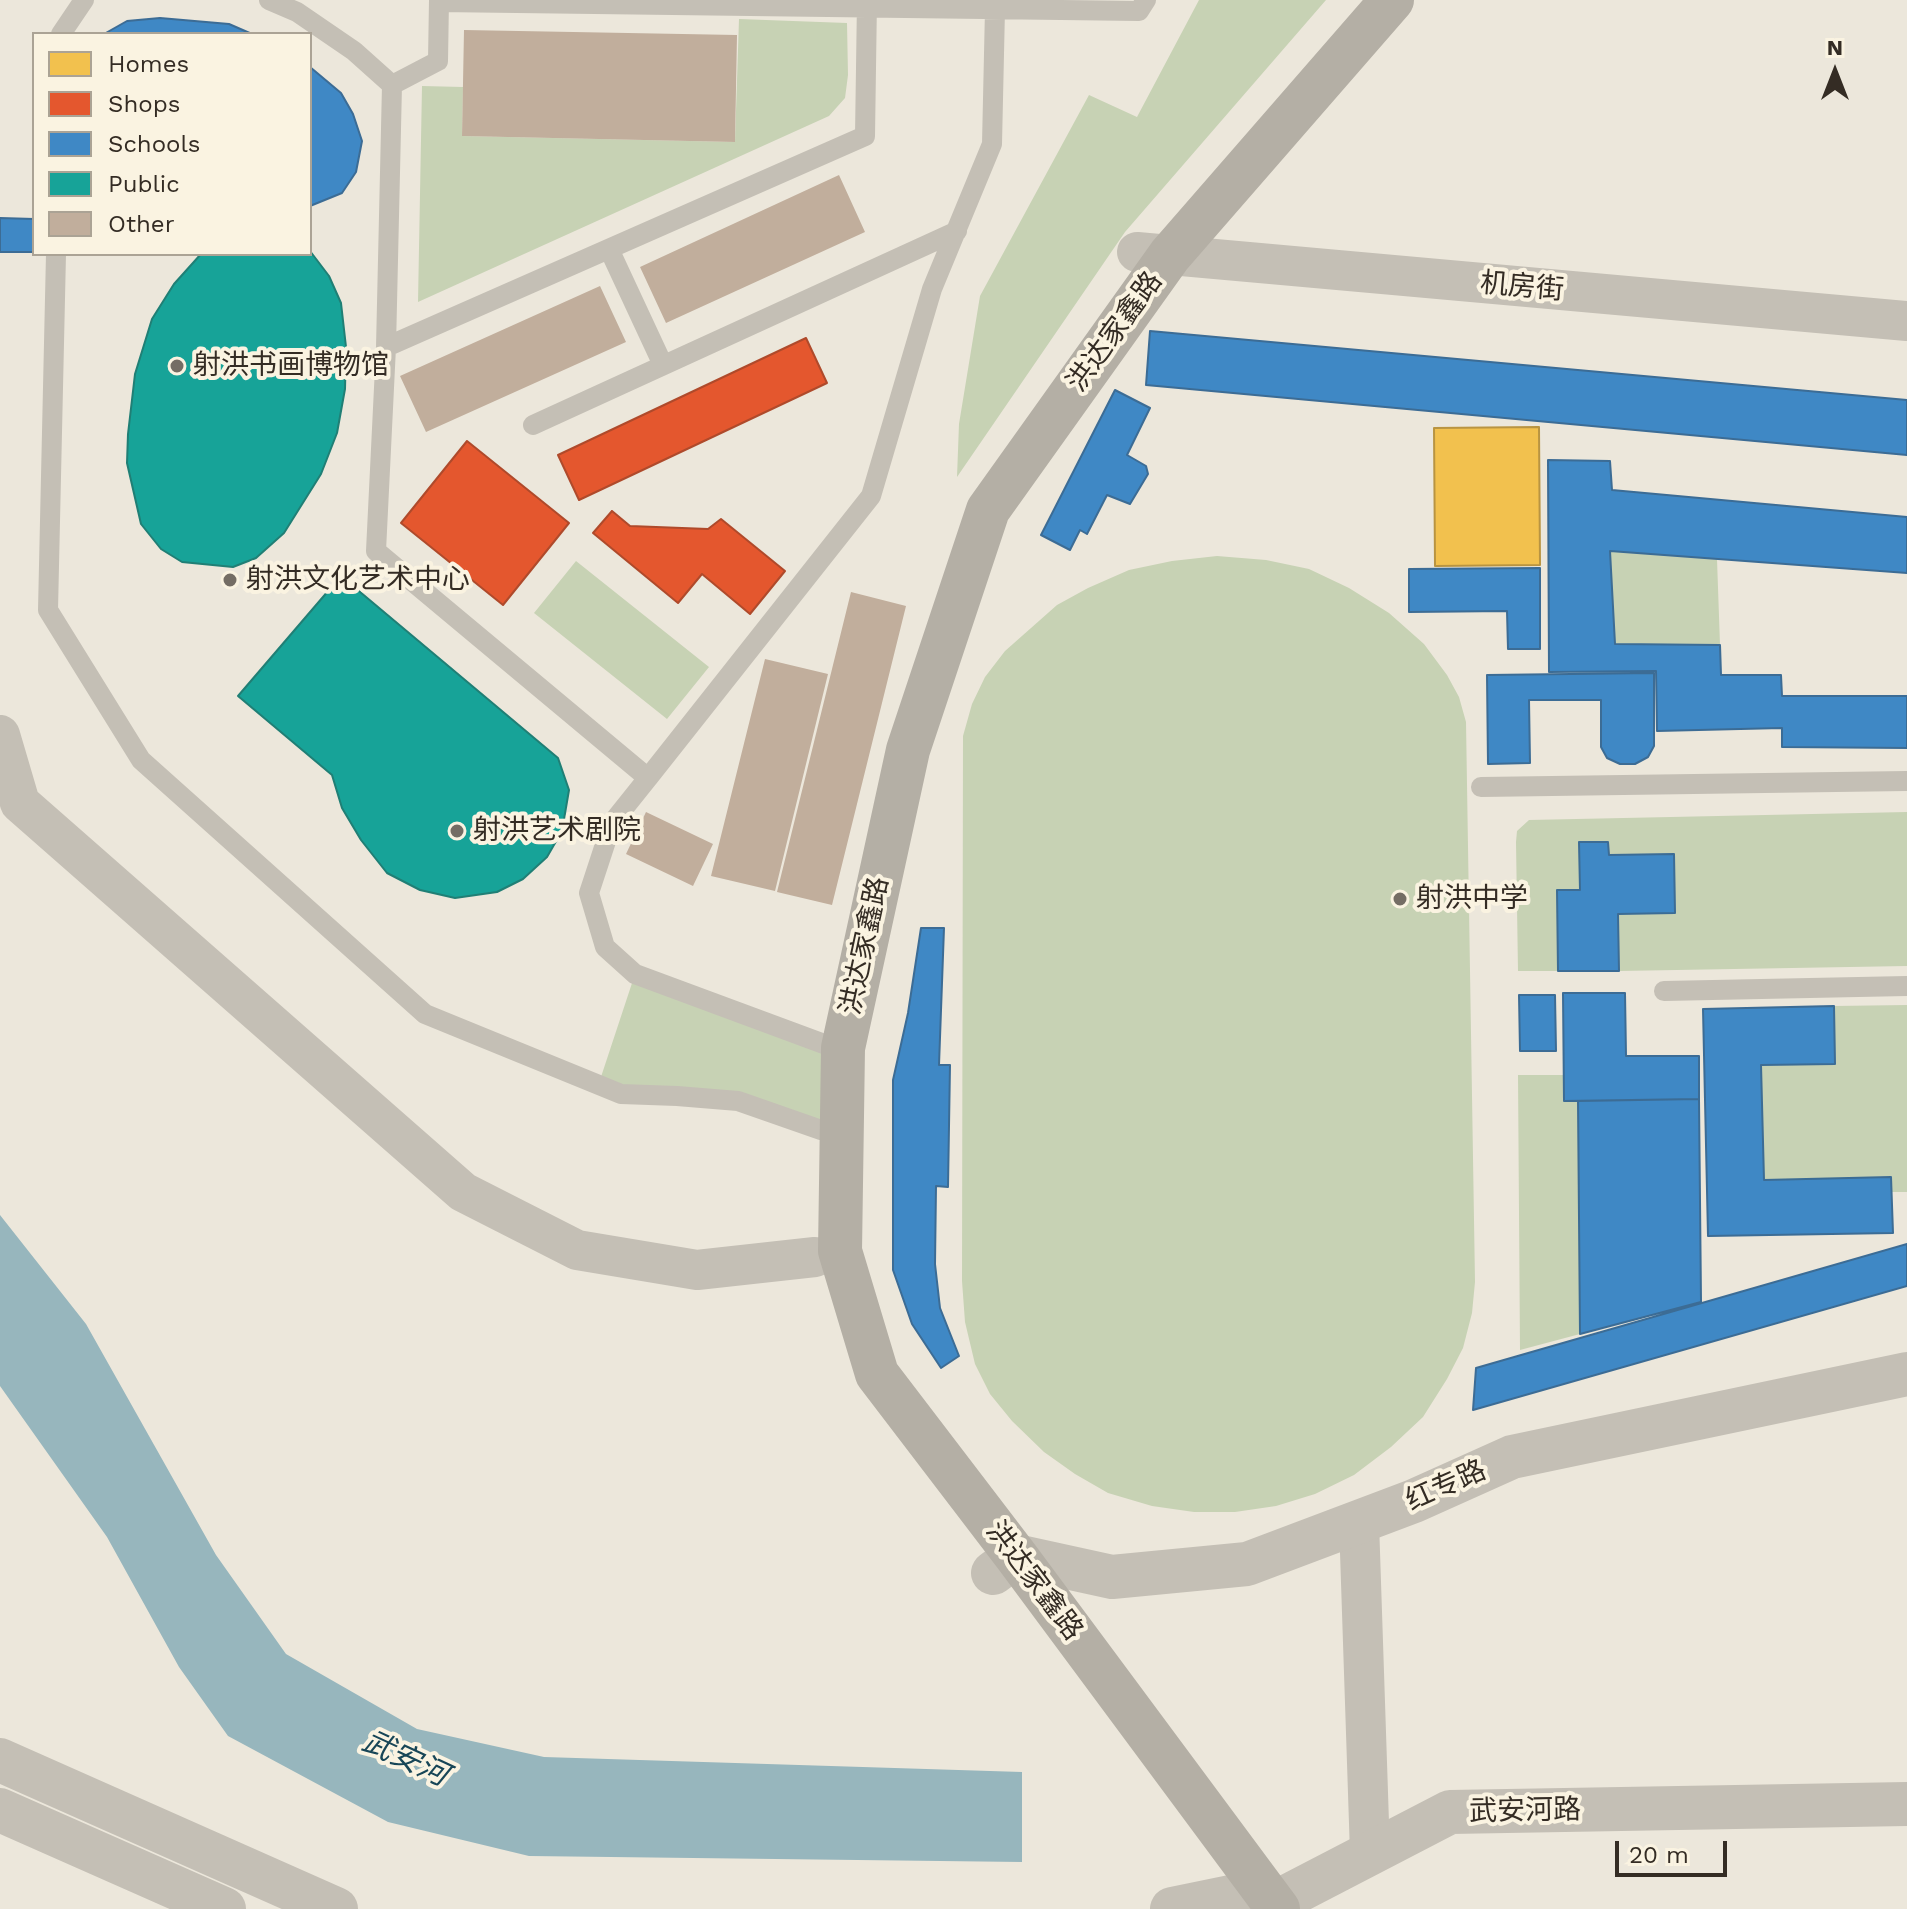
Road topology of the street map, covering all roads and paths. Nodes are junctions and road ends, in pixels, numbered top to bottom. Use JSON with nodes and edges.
{"nodes":[{"id":1,"x":84,"y":0,"type":"edge"},
{"id":2,"x":269,"y":0,"type":"edge"},
{"id":3,"x":1146,"y":0,"type":"edge"},
{"id":4,"x":1354,"y":0,"type":"edge"},
{"id":5,"x":1392,"y":0,"type":"edge"},
{"id":6,"x":439,"y":1,"type":"edge"},
{"id":7,"x":867,"y":4,"type":"edge"},
{"id":8,"x":995,"y":9,"type":"junction"},
{"id":9,"x":62,"y":32,"type":"edge"},
{"id":10,"x":392,"y":85,"type":"junction"},
{"id":11,"x":957,"y":231,"type":"junction"},
{"id":12,"x":609,"y":249,"type":"junction"},
{"id":13,"x":1153,"y":254,"type":"junction"},
{"id":14,"x":56,"y":256,"type":"edge"},
{"id":15,"x":1907,"y":321,"type":"edge"},
{"id":16,"x":386,"y":347,"type":"junction"},
{"id":17,"x":663,"y":365,"type":"junction"},
{"id":18,"x":533,"y":425,"type":"dead end"},
{"id":19,"x":0,"y":735,"type":"edge"},
{"id":20,"x":648,"y":778,"type":"junction"},
{"id":21,"x":1907,"y":781,"type":"edge"},
{"id":22,"x":1481,"y":787,"type":"dead end"},
{"id":23,"x":1907,"y":986,"type":"edge"},
{"id":24,"x":1664,"y":991,"type":"dead end"},
{"id":25,"x":824,"y":1044,"type":"junction"},
{"id":26,"x":821,"y":1130,"type":"junction"},
{"id":27,"x":815,"y":1257,"type":"junction"},
{"id":28,"x":1907,"y":1374,"type":"edge"},
{"id":29,"x":1359,"y":1522,"type":"junction"},
{"id":30,"x":1004,"y":1564,"type":"junction"},
{"id":31,"x":0,"y":1760,"type":"edge"},
{"id":32,"x":1907,"y":1804,"type":"edge"},
{"id":33,"x":0,"y":1810,"type":"edge"},
{"id":34,"x":1370,"y":1853,"type":"junction"},
{"id":35,"x":1263,"y":1905,"type":"edge"},
{"id":36,"x":224,"y":1909,"type":"edge"},
{"id":37,"x":336,"y":1909,"type":"edge"},
{"id":38,"x":1172,"y":1909,"type":"edge"}],
"edges":[{"from":1,"to":9,"type":"lane"},
{"from":2,"to":10,"type":"lane"},
{"from":3,"to":8,"type":"lane"},
{"from":4,"to":13,"type":"main road","name":"洪达家鑫路"},
{"from":5,"to":13,"type":"main road","name":"洪达家鑫路"},
{"from":6,"to":7,"type":"lane"},
{"from":6,"to":10,"type":"lane"},
{"from":7,"to":8,"type":"lane"},
{"from":7,"to":12,"type":"lane"},
{"from":8,"to":11,"type":"lane"},
{"from":10,"to":16,"type":"lane"},
{"from":11,"to":17,"type":"lane"},
{"from":11,"to":20,"type":"lane"},
{"from":12,"to":16,"type":"lane"},
{"from":12,"to":17,"type":"lane"},
{"from":13,"to":15,"type":"street","name":"机房街"},
{"from":13,"to":25,"type":"main road","name":"洪达家鑫路"},
{"from":13,"to":30,"type":"main road","name":"洪达家鑫路"},
{"from":14,"to":26,"type":"lane"},
{"from":16,"to":20,"type":"lane"},
{"from":17,"to":18,"type":"lane"},
{"from":19,"to":27,"type":"street"},
{"from":20,"to":25,"type":"lane"},
{"from":21,"to":22,"type":"lane"},
{"from":23,"to":24,"type":"lane"},
{"from":25,"to":26,"type":"main road","name":"洪达家鑫路"},
{"from":26,"to":27,"type":"main road","name":"洪达家鑫路"},
{"from":27,"to":30,"type":"main road","name":"洪达家鑫路"},
{"from":28,"to":29,"type":"street","name":"红专路"},
{"from":29,"to":30,"type":"street","name":"红专路"},
{"from":29,"to":34,"type":"street"},
{"from":30,"to":35,"type":"main road","name":"洪达家鑫路"},
{"from":31,"to":37,"type":"street"},
{"from":32,"to":34,"type":"street","name":"武安河路"},
{"from":33,"to":36,"type":"street"},
{"from":34,"to":35,"type":"street","name":"武安河路"},
{"from":35,"to":38,"type":"street","name":"武安河路"}]}
